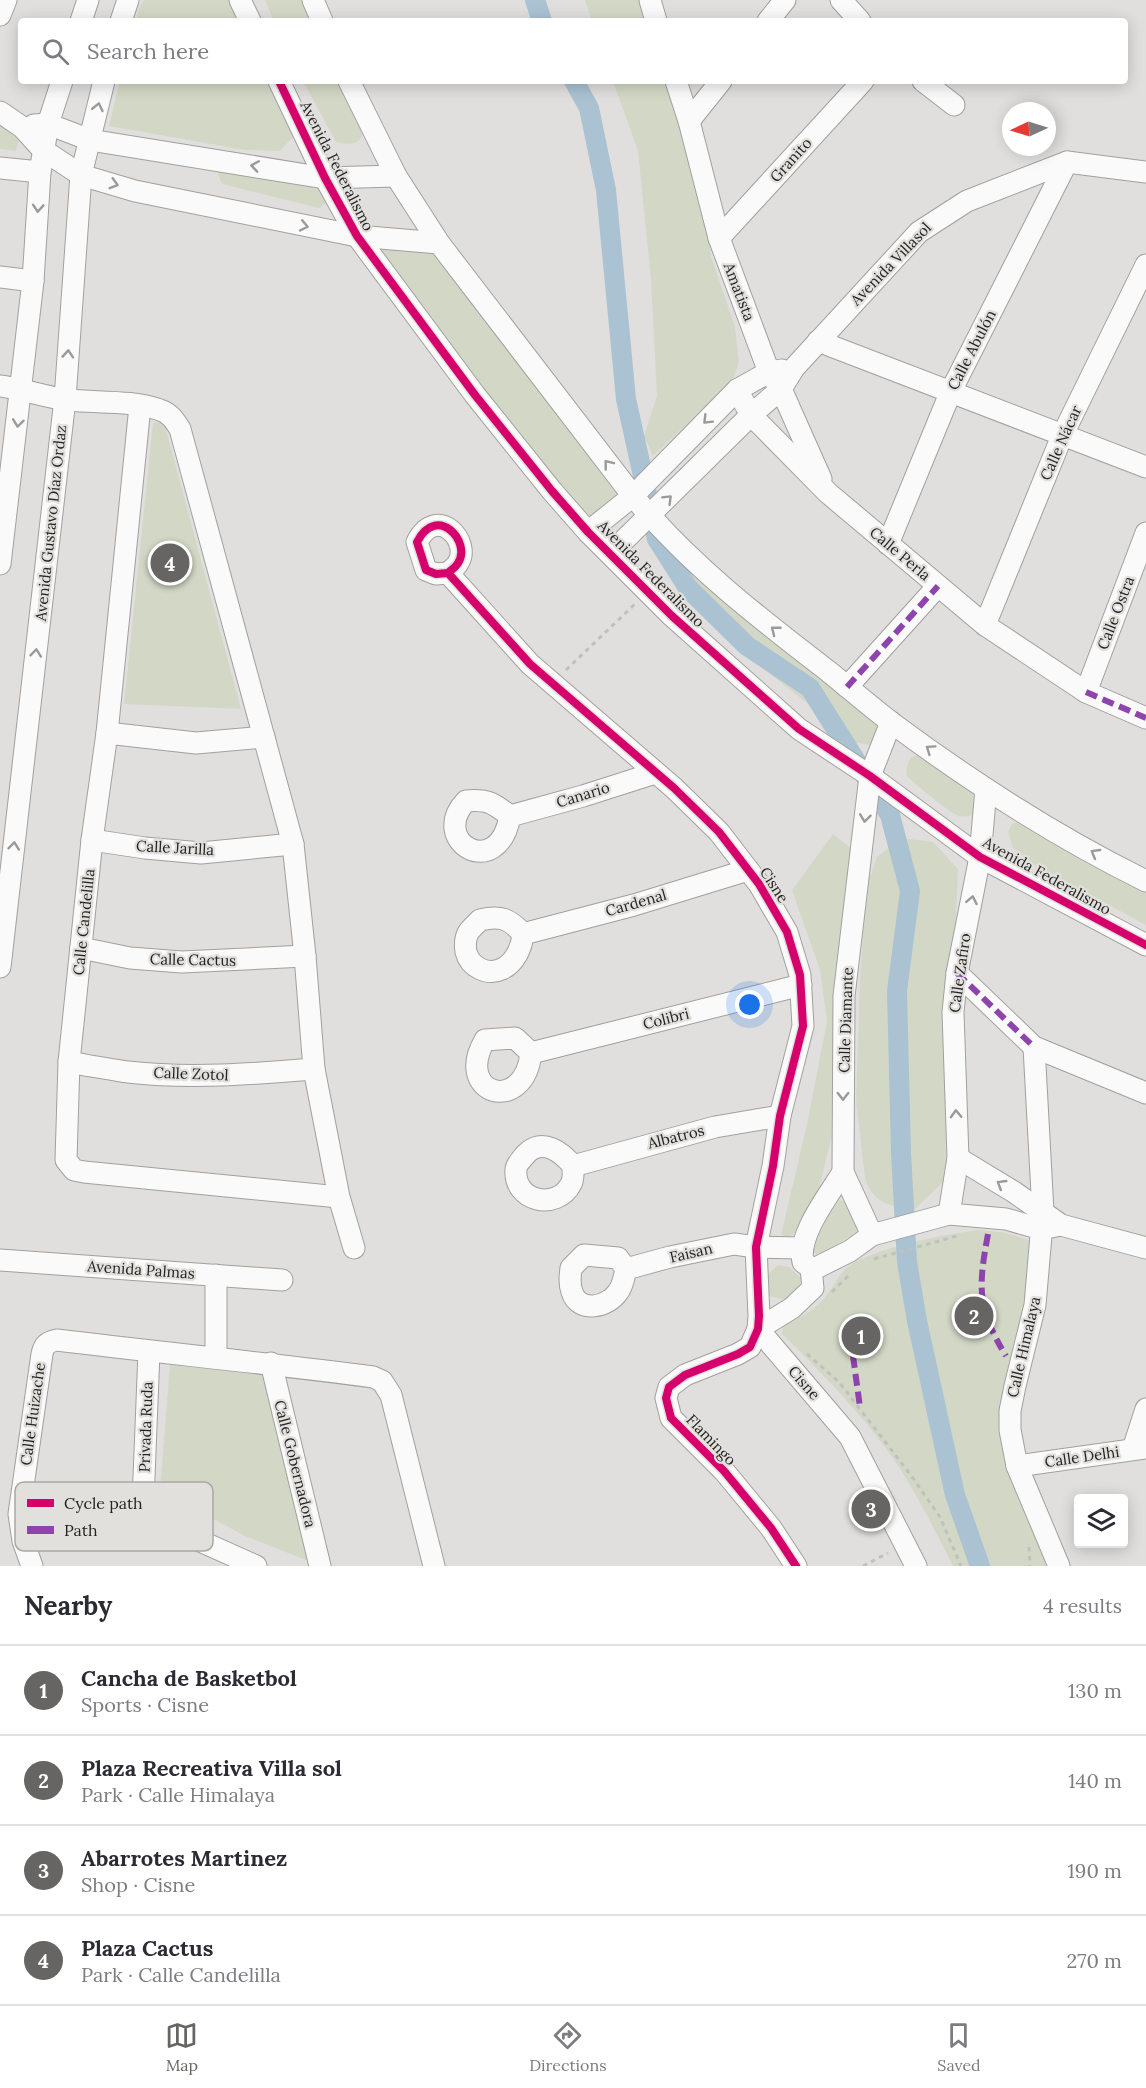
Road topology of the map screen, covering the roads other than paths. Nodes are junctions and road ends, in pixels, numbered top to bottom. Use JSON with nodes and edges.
{"nodes":[{"id":1,"x":6,"y":0,"type":"edge"},
{"id":2,"x":88,"y":0,"type":"edge"},
{"id":3,"x":128,"y":0,"type":"edge"},
{"id":4,"x":240,"y":0,"type":"edge"},
{"id":5,"x":313,"y":0,"type":"edge"},
{"id":6,"x":650,"y":0,"type":"edge"},
{"id":7,"x":785,"y":0,"type":"edge"},
{"id":8,"x":841,"y":0,"type":"edge"},
{"id":9,"x":0,"y":15,"type":"edge"},
{"id":10,"x":82,"y":18,"type":"edge"},
{"id":11,"x":122,"y":18,"type":"edge"},
{"id":12,"x":249,"y":18,"type":"edge"},
{"id":13,"x":321,"y":18,"type":"edge"},
{"id":14,"x":656,"y":18,"type":"edge"},
{"id":15,"x":770,"y":18,"type":"edge"},
{"id":16,"x":857,"y":18,"type":"edge"},
{"id":17,"x":61,"y":84,"type":"edge"},
{"id":18,"x":103,"y":84,"type":"edge"},
{"id":19,"x":280,"y":84,"type":"edge"},
{"id":20,"x":350,"y":84,"type":"edge"},
{"id":21,"x":677,"y":84,"type":"edge"},
{"id":22,"x":719,"y":84,"type":"edge"},
{"id":23,"x":859,"y":84,"type":"edge"},
{"id":24,"x":927,"y":84,"type":"edge"},
{"id":25,"x":954,"y":105,"type":"dead end"},
{"id":26,"x":0,"y":112,"type":"edge"},
{"id":27,"x":689,"y":121,"type":"junction"},
{"id":28,"x":48,"y":124,"type":"junction"},
{"id":29,"x":22,"y":127,"type":"junction"},
{"id":30,"x":90,"y":140,"type":"junction"},
{"id":31,"x":43,"y":150,"type":"junction"},
{"id":32,"x":1067,"y":162,"type":"junction"},
{"id":33,"x":0,"y":168,"type":"edge"},
{"id":34,"x":40,"y":172,"type":"junction"},
{"id":35,"x":1146,"y":172,"type":"edge"},
{"id":36,"x":81,"y":175,"type":"junction"},
{"id":37,"x":396,"y":176,"type":"junction"},
{"id":38,"x":325,"y":178,"type":"junction"},
{"id":39,"x":357,"y":236,"type":"junction"},
{"id":40,"x":719,"y":238,"type":"junction"},
{"id":41,"x":439,"y":243,"type":"junction"},
{"id":42,"x":1146,"y":265,"type":"edge"},
{"id":43,"x":0,"y":277,"type":"edge"},
{"id":44,"x":33,"y":281,"type":"junction"},
{"id":45,"x":818,"y":341,"type":"junction"},
{"id":46,"x":775,"y":381,"type":"junction"},
{"id":47,"x":0,"y":386,"type":"edge"},
{"id":48,"x":22,"y":389,"type":"junction"},
{"id":49,"x":737,"y":390,"type":"junction"},
{"id":50,"x":951,"y":391,"type":"junction"},
{"id":51,"x":65,"y":399,"type":"junction"},
{"id":52,"x":140,"y":406,"type":"junction"},
{"id":53,"x":751,"y":415,"type":"junction"},
{"id":54,"x":1062,"y":436,"type":"junction"},
{"id":55,"x":1146,"y":467,"type":"edge"},
{"id":56,"x":828,"y":493,"type":"junction"},
{"id":57,"x":4,"y":495,"type":"edge"},
{"id":58,"x":633,"y":496,"type":"junction"},
{"id":59,"x":650,"y":517,"type":"junction"},
{"id":60,"x":588,"y":532,"type":"junction"},
{"id":61,"x":1146,"y":533,"type":"edge"},
{"id":62,"x":888,"y":544,"type":"junction"},
{"id":63,"x":611,"y":554,"type":"junction"},
{"id":64,"x":0,"y":564,"type":"edge"},
{"id":65,"x":447,"y":573,"type":"dead end"},
{"id":66,"x":938,"y":586,"type":"junction"},
{"id":67,"x":985,"y":625,"type":"junction"},
{"id":68,"x":848,"y":687,"type":"junction"},
{"id":69,"x":1086,"y":692,"type":"junction"},
{"id":70,"x":1146,"y":718,"type":"edge"},
{"id":71,"x":891,"y":722,"type":"junction"},
{"id":72,"x":107,"y":733,"type":"junction"},
{"id":73,"x":264,"y":737,"type":"junction"},
{"id":74,"x":655,"y":773,"type":"junction"},
{"id":75,"x":870,"y":776,"type":"junction"},
{"id":76,"x":986,"y":789,"type":"junction"},
{"id":77,"x":510,"y":816,"type":"dead end"},
{"id":78,"x":93,"y":840,"type":"junction"},
{"id":79,"x":293,"y":844,"type":"junction"},
{"id":80,"x":980,"y":857,"type":"junction"},
{"id":81,"x":748,"y":870,"type":"junction"},
{"id":82,"x":1146,"y":881,"type":"edge"},
{"id":83,"x":523,"y":934,"type":"dead end"},
{"id":84,"x":1146,"y":945,"type":"edge"},
{"id":85,"x":81,"y":948,"type":"junction"},
{"id":86,"x":305,"y":957,"type":"junction"},
{"id":87,"x":0,"y":967,"type":"edge"},
{"id":88,"x":957,"y":973,"type":"junction"},
{"id":89,"x":801,"y":985,"type":"junction"},
{"id":90,"x":1034,"y":1047,"type":"junction"},
{"id":91,"x":531,"y":1053,"type":"dead end"},
{"id":92,"x":69,"y":1062,"type":"junction"},
{"id":93,"x":314,"y":1069,"type":"junction"},
{"id":94,"x":1146,"y":1093,"type":"edge"},
{"id":95,"x":780,"y":1116,"type":"junction"},
{"id":96,"x":958,"y":1158,"type":"junction"},
{"id":97,"x":573,"y":1166,"type":"dead end"},
{"id":98,"x":843,"y":1173,"type":"junction"},
{"id":99,"x":339,"y":1197,"type":"junction"},
{"id":100,"x":950,"y":1214,"type":"junction"},
{"id":101,"x":1048,"y":1222,"type":"junction"},
{"id":102,"x":872,"y":1235,"type":"junction"},
{"id":103,"x":756,"y":1247,"type":"junction"},
{"id":104,"x":354,"y":1248,"type":"dead end"},
{"id":105,"x":802,"y":1248,"type":"junction"},
{"id":106,"x":1146,"y":1248,"type":"edge"},
{"id":107,"x":0,"y":1260,"type":"edge"},
{"id":108,"x":811,"y":1268,"type":"junction"},
{"id":109,"x":626,"y":1269,"type":"dead end"},
{"id":110,"x":216,"y":1275,"type":"junction"},
{"id":111,"x":282,"y":1280,"type":"dead end"},
{"id":112,"x":758,"y":1329,"type":"junction"},
{"id":113,"x":149,"y":1352,"type":"junction"},
{"id":114,"x":216,"y":1357,"type":"junction"},
{"id":115,"x":271,"y":1363,"type":"junction"},
{"id":116,"x":1146,"y":1409,"type":"edge"},
{"id":117,"x":1140,"y":1448,"type":"edge"},
{"id":118,"x":1017,"y":1466,"type":"junction"},
{"id":119,"x":24,"y":1482,"type":"edge"},
{"id":120,"x":145,"y":1482,"type":"edge"},
{"id":121,"x":213,"y":1547,"type":"edge"},
{"id":122,"x":27,"y":1551,"type":"edge"},
{"id":123,"x":32,"y":1566,"type":"edge"},
{"id":124,"x":256,"y":1566,"type":"edge"},
{"id":125,"x":320,"y":1566,"type":"edge"},
{"id":126,"x":434,"y":1566,"type":"edge"},
{"id":127,"x":796,"y":1566,"type":"edge"},
{"id":128,"x":916,"y":1566,"type":"edge"},
{"id":129,"x":1059,"y":1566,"type":"edge"}],
"edges":[{"from":1,"to":9,"type":"street"},
{"from":2,"to":10,"type":"street"},
{"from":3,"to":11,"type":"street"},
{"from":4,"to":12,"type":"street"},
{"from":5,"to":13,"type":"street"},
{"from":6,"to":14,"type":"street"},
{"from":7,"to":15,"type":"street"},
{"from":8,"to":16,"type":"street"},
{"from":17,"to":28,"type":"street"},
{"from":30,"to":18,"type":"street","name":"Avenida Gustavo Díaz Ordaz","one_way":true},
{"from":19,"to":38,"type":"street","name":"Avenida Federalismo"},
{"from":20,"to":37,"type":"street"},
{"from":21,"to":27,"type":"street","name":"Amatista"},
{"from":22,"to":27,"type":"street"},
{"from":23,"to":40,"type":"street","name":"Granito"},
{"from":24,"to":25,"type":"street"},
{"from":26,"to":29,"type":"street","name":"Avenida Federalismo"},
{"from":27,"to":40,"type":"street","name":"Amatista"},
{"from":28,"to":29,"type":"street"},
{"from":28,"to":30,"type":"street","name":"Avenida Federalismo"},
{"from":28,"to":31,"type":"street"},
{"from":29,"to":31,"type":"street","name":"Avenida Federalismo"},
{"from":30,"to":36,"type":"street","name":"Avenida Gustavo Díaz Ordaz"},
{"from":38,"to":30,"type":"street","name":"Avenida Federalismo","one_way":true},
{"from":31,"to":34,"type":"street"},
{"from":31,"to":36,"type":"street","name":"Avenida Federalismo"},
{"from":32,"to":35,"type":"street","name":"Avenida Villasol"},
{"from":32,"to":45,"type":"street","name":"Avenida Villasol"},
{"from":32,"to":50,"type":"street","name":"Calle Abulón"},
{"from":33,"to":34,"type":"street"},
{"from":34,"to":44,"type":"street","one_way":true},
{"from":36,"to":39,"type":"street","name":"Avenida Federalismo","one_way":true},
{"from":51,"to":36,"type":"street","name":"Avenida Gustavo Díaz Ordaz","one_way":true},
{"from":37,"to":38,"type":"street","name":"Avenida Federalismo"},
{"from":37,"to":41,"type":"street"},
{"from":38,"to":39,"type":"street","name":"Avenida Federalismo"},
{"from":39,"to":41,"type":"street","name":"Avenida Federalismo"},
{"from":39,"to":60,"type":"street","name":"Avenida Federalismo"},
{"from":40,"to":46,"type":"street","name":"Amatista"},
{"from":58,"to":41,"type":"street","one_way":true},
{"from":42,"to":54,"type":"street","name":"Calle Nácar"},
{"from":43,"to":44,"type":"street"},
{"from":44,"to":48,"type":"street"},
{"from":45,"to":46,"type":"street","name":"Avenida Villasol"},
{"from":45,"to":50,"type":"street"},
{"from":46,"to":49,"type":"street","name":"Avenida Villasol"},
{"from":46,"to":53,"type":"street","name":"Avenida Villasol"},
{"from":46,"to":56,"type":"street","name":"Amatista"},
{"from":47,"to":48,"type":"street"},
{"from":48,"to":51,"type":"street"},
{"from":48,"to":57,"type":"street","one_way":true},
{"from":49,"to":53,"type":"street","name":"Calle Perla"},
{"from":49,"to":58,"type":"street","name":"Avenida Villasol","one_way":true},
{"from":50,"to":54,"type":"street"},
{"from":50,"to":62,"type":"street","name":"Calle Abulón"},
{"from":51,"to":52,"type":"street"},
{"from":87,"to":51,"type":"street","name":"Avenida Gustavo Díaz Ordaz","one_way":true},
{"from":52,"to":72,"type":"street","name":"Calle Candelilla"},
{"from":52,"to":73,"type":"street"},
{"from":53,"to":56,"type":"street","name":"Calle Perla"},
{"from":59,"to":53,"type":"street","name":"Avenida Villasol","one_way":true},
{"from":54,"to":55,"type":"street"},
{"from":54,"to":67,"type":"street","name":"Calle Nácar"},
{"from":56,"to":62,"type":"street","name":"Calle Perla"},
{"from":57,"to":64,"type":"street"},
{"from":58,"to":59,"type":"street"},
{"from":58,"to":60,"type":"street","name":"Avenida Villasol"},
{"from":59,"to":63,"type":"street","name":"Avenida Villasol"},
{"from":68,"to":59,"type":"street","one_way":true},
{"from":60,"to":63,"type":"street","name":"Avenida Federalismo"},
{"from":61,"to":69,"type":"street","name":"Calle Ostra"},
{"from":62,"to":66,"type":"street","name":"Calle Perla"},
{"from":63,"to":75,"type":"street","name":"Avenida Federalismo"},
{"from":65,"to":74,"type":"street","name":"Cisne"},
{"from":66,"to":67,"type":"street","name":"Calle Perla"},
{"from":66,"to":68,"type":"street"},
{"from":67,"to":69,"type":"street","name":"Calle Perla"},
{"from":68,"to":71,"type":"street"},
{"from":69,"to":70,"type":"street","name":"Calle Perla"},
{"from":71,"to":75,"type":"street","name":"Calle Diamante"},
{"from":76,"to":71,"type":"street","one_way":true},
{"from":72,"to":73,"type":"street"},
{"from":72,"to":78,"type":"street","name":"Calle Candelilla"},
{"from":73,"to":79,"type":"street"},
{"from":74,"to":77,"type":"street","name":"Canario"},
{"from":74,"to":81,"type":"street","name":"Cisne"},
{"from":75,"to":80,"type":"street","name":"Avenida Federalismo"},
{"from":75,"to":98,"type":"street","name":"Calle Diamante","one_way":true},
{"from":76,"to":80,"type":"street","name":"Calle Zafiro"},
{"from":82,"to":76,"type":"street","one_way":true},
{"from":78,"to":79,"type":"street","name":"Calle Jarilla"},
{"from":78,"to":85,"type":"street","name":"Calle Candelilla"},
{"from":79,"to":86,"type":"street"},
{"from":80,"to":84,"type":"street","name":"Avenida Federalismo"},
{"from":88,"to":80,"type":"street","name":"Calle Zafiro","one_way":true},
{"from":81,"to":83,"type":"street","name":"Cardenal"},
{"from":81,"to":89,"type":"street","name":"Cisne"},
{"from":85,"to":86,"type":"street","name":"Calle Cactus"},
{"from":85,"to":92,"type":"street","name":"Calle Candelilla"},
{"from":86,"to":93,"type":"street"},
{"from":88,"to":90,"type":"street"},
{"from":96,"to":88,"type":"street","name":"Calle Zafiro","one_way":true},
{"from":89,"to":91,"type":"street","name":"Colibri"},
{"from":89,"to":95,"type":"street","name":"Cisne"},
{"from":90,"to":94,"type":"street"},
{"from":90,"to":101,"type":"street","name":"Calle Himalaya"},
{"from":92,"to":93,"type":"street","name":"Calle Zotol"},
{"from":92,"to":99,"type":"street","name":"Calle Candelilla"},
{"from":93,"to":99,"type":"street"},
{"from":95,"to":97,"type":"street","name":"Albatros"},
{"from":95,"to":103,"type":"street","name":"Cisne"},
{"from":96,"to":100,"type":"street","name":"Calle Zafiro"},
{"from":101,"to":96,"type":"street","one_way":true},
{"from":98,"to":102,"type":"street","name":"Calle Diamante"},
{"from":98,"to":105,"type":"street"},
{"from":99,"to":104,"type":"street"},
{"from":100,"to":101,"type":"street"},
{"from":100,"to":102,"type":"street"},
{"from":101,"to":106,"type":"street"},
{"from":101,"to":118,"type":"street","name":"Calle Himalaya"},
{"from":102,"to":108,"type":"street"},
{"from":103,"to":105,"type":"street","name":"Faisan"},
{"from":103,"to":109,"type":"street","name":"Faisan"},
{"from":103,"to":112,"type":"street","name":"Cisne"},
{"from":105,"to":108,"type":"street"},
{"from":107,"to":110,"type":"street","name":"Avenida Palmas"},
{"from":108,"to":112,"type":"street"},
{"from":110,"to":111,"type":"street","name":"Avenida Palmas"},
{"from":110,"to":114,"type":"street"},
{"from":112,"to":127,"type":"street","name":"Flamingo"},
{"from":112,"to":128,"type":"street","name":"Cisne"},
{"from":113,"to":114,"type":"street"},
{"from":113,"to":119,"type":"street","name":"Calle Huizache"},
{"from":113,"to":120,"type":"street","name":"Privada Ruda"},
{"from":114,"to":115,"type":"street"},
{"from":115,"to":125,"type":"street","name":"Calle Gobernadora"},
{"from":115,"to":126,"type":"street"},
{"from":116,"to":117,"type":"street"},
{"from":117,"to":118,"type":"street","name":"Calle Delhi"},
{"from":118,"to":129,"type":"street","name":"Calle Himalaya"},
{"from":121,"to":124,"type":"street","name":"Privada Ruda"},
{"from":122,"to":123,"type":"street","name":"Calle Huizache"}]}
